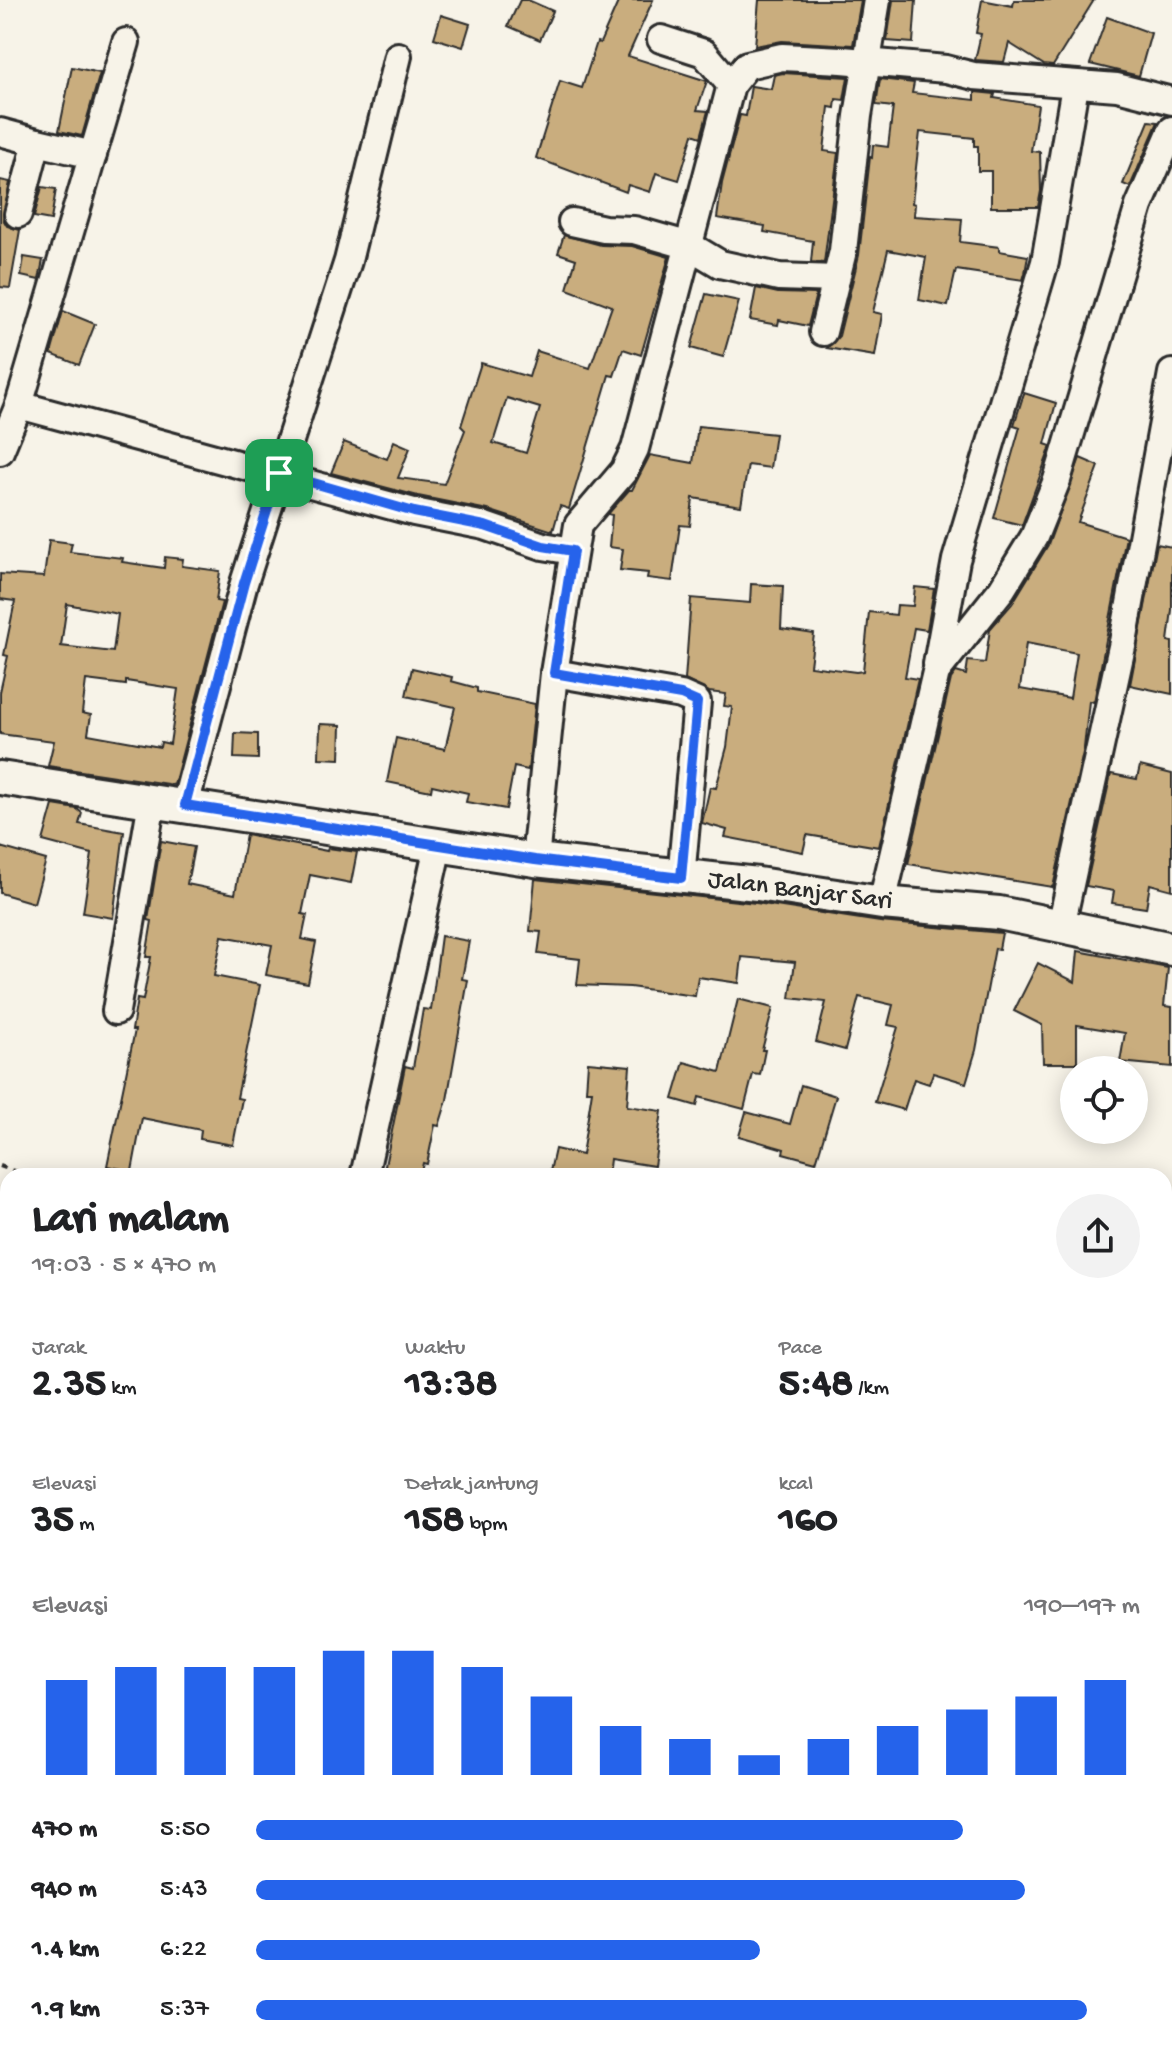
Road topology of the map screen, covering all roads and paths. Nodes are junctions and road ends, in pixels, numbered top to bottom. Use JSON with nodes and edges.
{"nodes":[{"id":1,"x":877,"y":0,"type":"edge"},
{"id":2,"x":661,"y":39,"type":"dead end"},
{"id":3,"x":126,"y":42,"type":"dead end"},
{"id":4,"x":398,"y":56,"type":"dead end"},
{"id":5,"x":868,"y":63,"type":"junction"},
{"id":6,"x":731,"y":85,"type":"junction"},
{"id":7,"x":1075,"y":86,"type":"junction"},
{"id":8,"x":1172,"y":101,"type":"edge"},
{"id":9,"x":1172,"y":130,"type":"edge"},
{"id":10,"x":0,"y":132,"type":"edge"},
{"id":11,"x":37,"y":142,"type":"junction"},
{"id":12,"x":93,"y":155,"type":"junction"},
{"id":13,"x":18,"y":214,"type":"dead end"},
{"id":14,"x":572,"y":222,"type":"dead end"},
{"id":15,"x":690,"y":246,"type":"junction"},
{"id":16,"x":836,"y":279,"type":"junction"},
{"id":17,"x":823,"y":332,"type":"dead end"},
{"id":18,"x":1172,"y":373,"type":"edge"},
{"id":19,"x":19,"y":405,"type":"junction"},
{"id":20,"x":0,"y":451,"type":"edge"},
{"id":21,"x":279,"y":473,"type":"junction"},
{"id":22,"x":573,"y":551,"type":"junction"},
{"id":23,"x":936,"y":672,"type":"junction"},
{"id":24,"x":554,"y":673,"type":"junction"},
{"id":25,"x":0,"y":778,"type":"edge"},
{"id":26,"x":152,"y":801,"type":"junction"},
{"id":27,"x":185,"y":805,"type":"junction"},
{"id":28,"x":438,"y":846,"type":"junction"},
{"id":29,"x":535,"y":860,"type":"junction"},
{"id":30,"x":681,"y":878,"type":"junction"},
{"id":31,"x":882,"y":903,"type":"junction"},
{"id":32,"x":1061,"y":926,"type":"junction"},
{"id":33,"x":1172,"y":949,"type":"edge"},
{"id":34,"x":116,"y":1011,"type":"dead end"},
{"id":35,"x":366,"y":1168,"type":"edge"}],
"edges":[{"from":1,"to":5,"type":"street"},
{"from":2,"to":6,"type":"street"},
{"from":3,"to":12,"type":"street"},
{"from":4,"to":21,"type":"street"},
{"from":5,"to":6,"type":"street"},
{"from":5,"to":7,"type":"street"},
{"from":5,"to":16,"type":"street"},
{"from":6,"to":15,"type":"street"},
{"from":7,"to":8,"type":"street"},
{"from":7,"to":23,"type":"street"},
{"from":9,"to":23,"type":"street"},
{"from":10,"to":11,"type":"street"},
{"from":11,"to":12,"type":"street"},
{"from":11,"to":13,"type":"street"},
{"from":12,"to":19,"type":"street"},
{"from":14,"to":15,"type":"street"},
{"from":15,"to":16,"type":"street"},
{"from":15,"to":22,"type":"street"},
{"from":16,"to":17,"type":"street"},
{"from":18,"to":32,"type":"street"},
{"from":19,"to":20,"type":"street"},
{"from":19,"to":21,"type":"street"},
{"from":21,"to":22,"type":"street"},
{"from":21,"to":27,"type":"street"},
{"from":22,"to":24,"type":"street"},
{"from":23,"to":31,"type":"street"},
{"from":24,"to":29,"type":"street"},
{"from":24,"to":30,"type":"street"},
{"from":25,"to":26,"type":"street","name":"Jalan Banjar Sari"},
{"from":26,"to":27,"type":"street","name":"Jalan Banjar Sari"},
{"from":26,"to":34,"type":"street"},
{"from":27,"to":28,"type":"street","name":"Jalan Banjar Sari"},
{"from":28,"to":29,"type":"street","name":"Jalan Banjar Sari"},
{"from":28,"to":35,"type":"street"},
{"from":29,"to":30,"type":"street","name":"Jalan Banjar Sari"},
{"from":30,"to":31,"type":"street","name":"Jalan Banjar Sari"},
{"from":31,"to":32,"type":"street","name":"Jalan Banjar Sari"},
{"from":32,"to":33,"type":"street","name":"Jalan Banjar Sari"}]}
